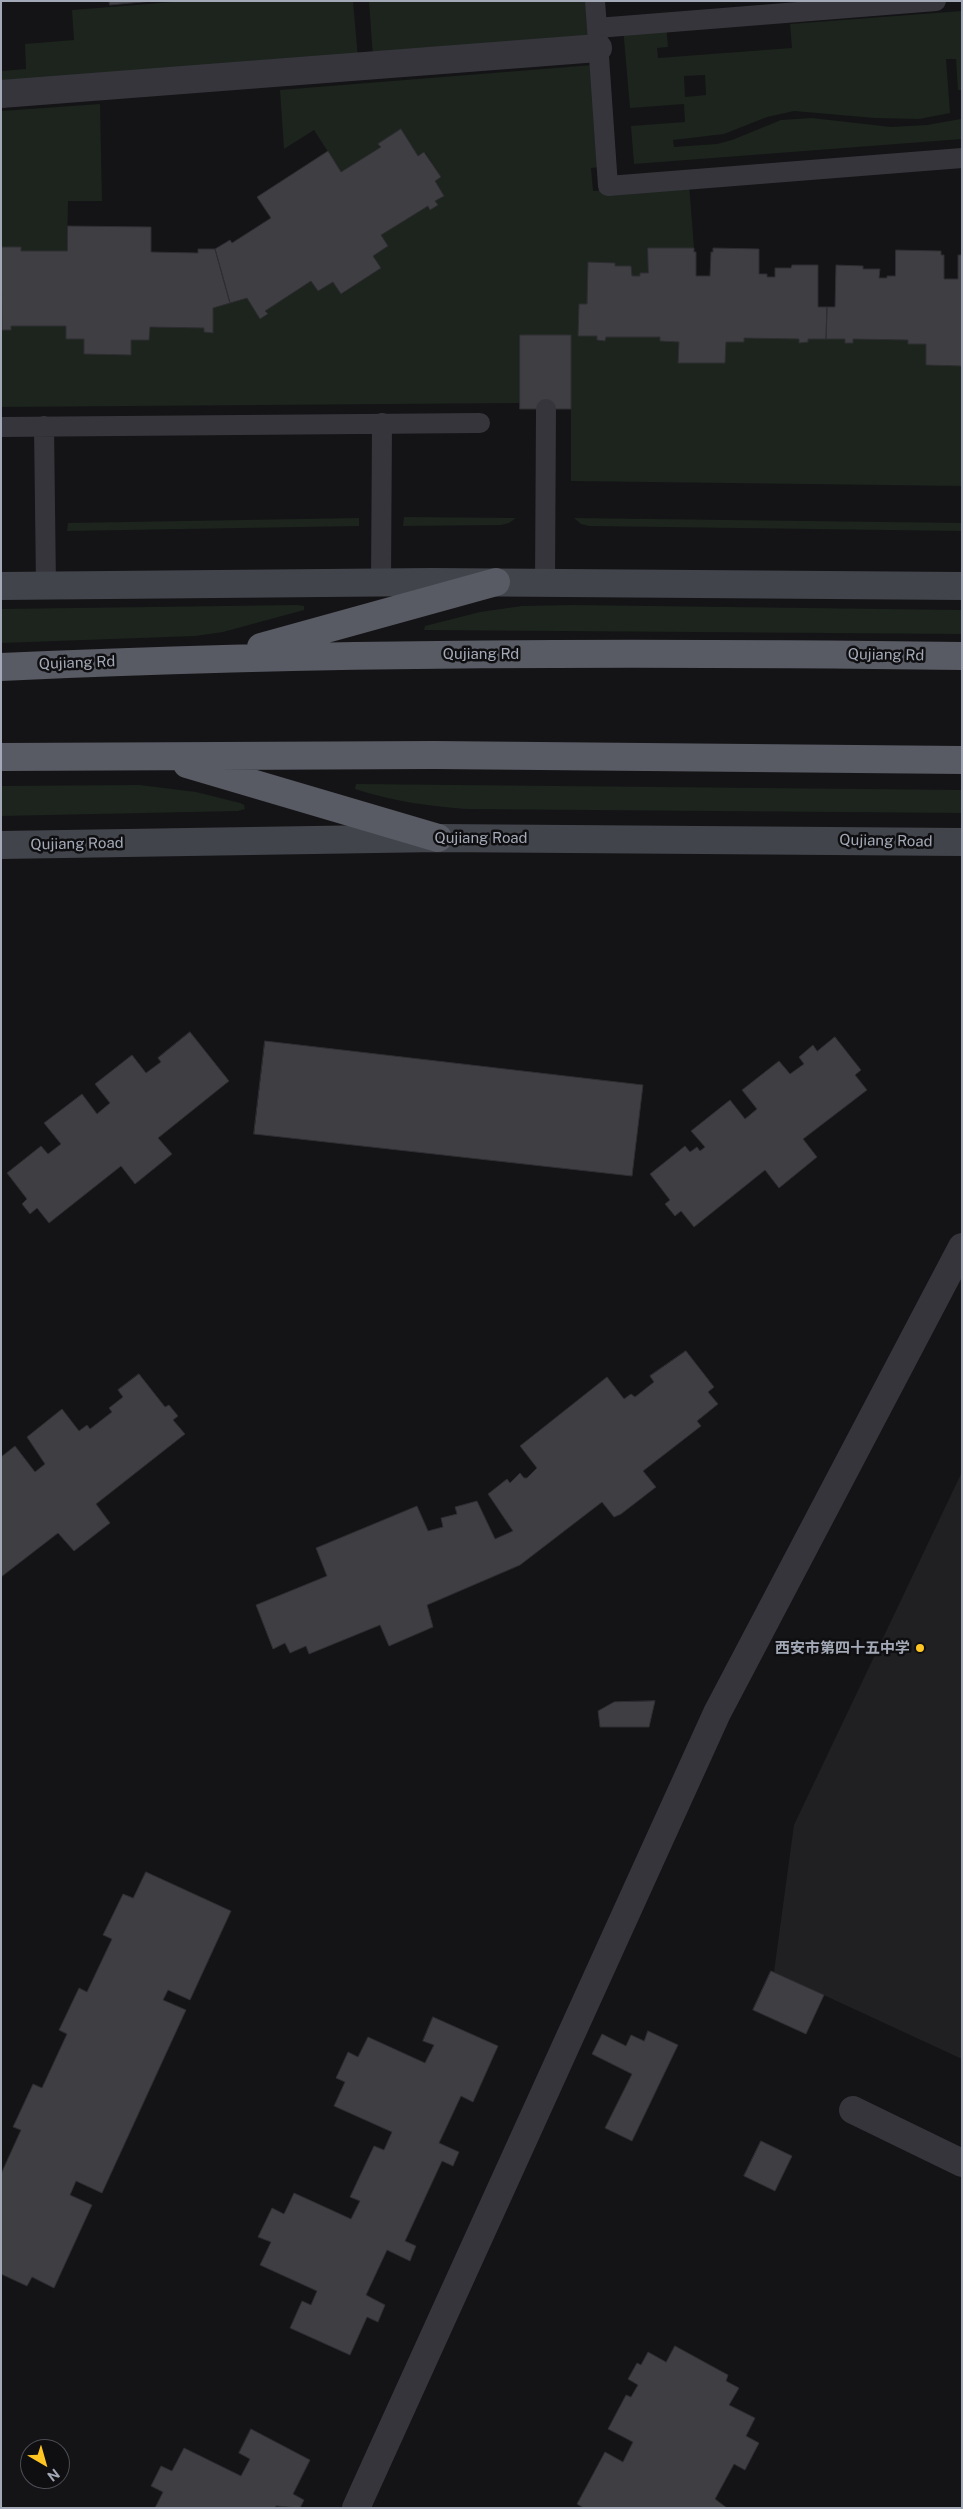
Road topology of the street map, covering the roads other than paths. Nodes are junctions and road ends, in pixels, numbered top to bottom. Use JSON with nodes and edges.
{"nodes":[{"id":1,"x":595,"y":1,"type":"edge"},
{"id":2,"x":936,"y":1,"type":"edge"},
{"id":3,"x":597,"y":38,"type":"junction"},
{"id":4,"x":1,"y":94,"type":"edge"},
{"id":5,"x":962,"y":158,"type":"edge"},
{"id":6,"x":546,"y":409,"type":"dead end"},
{"id":7,"x":382,"y":423,"type":"junction"},
{"id":8,"x":480,"y":423,"type":"dead end"},
{"id":9,"x":44,"y":426,"type":"junction"},
{"id":10,"x":1,"y":427,"type":"edge"},
{"id":11,"x":496,"y":582,"type":"junction"},
{"id":12,"x":546,"y":582,"type":"junction"},
{"id":13,"x":381,"y":583,"type":"junction"},
{"id":14,"x":1,"y":586,"type":"edge"},
{"id":15,"x":46,"y":586,"type":"junction"},
{"id":16,"x":962,"y":586,"type":"edge"},
{"id":17,"x":962,"y":656,"type":"edge"},
{"id":18,"x":217,"y":659,"type":"junction"},
{"id":19,"x":1,"y":666,"type":"edge"},
{"id":20,"x":157,"y":755,"type":"junction"},
{"id":21,"x":1,"y":757,"type":"edge"},
{"id":22,"x":962,"y":760,"type":"edge"},
{"id":23,"x":438,"y":838,"type":"junction"},
{"id":24,"x":962,"y":842,"type":"edge"},
{"id":25,"x":1,"y":845,"type":"edge"},
{"id":26,"x":962,"y":1247,"type":"edge"},
{"id":27,"x":853,"y":2110,"type":"dead end"},
{"id":28,"x":962,"y":2163,"type":"edge"},
{"id":29,"x":356,"y":2508,"type":"edge"}],
"edges":[{"from":1,"to":3,"type":"lane"},
{"from":2,"to":3,"type":"lane"},
{"from":3,"to":4,"type":"street"},
{"from":3,"to":5,"type":"lane"},
{"from":6,"to":12,"type":"lane"},
{"from":7,"to":8,"type":"lane"},
{"from":7,"to":9,"type":"lane"},
{"from":7,"to":13,"type":"lane"},
{"from":9,"to":10,"type":"lane"},
{"from":9,"to":15,"type":"lane"},
{"from":11,"to":12,"type":"main road"},
{"from":11,"to":13,"type":"main road"},
{"from":11,"to":18,"type":"highway"},
{"from":12,"to":16,"type":"main road"},
{"from":13,"to":15,"type":"main road"},
{"from":14,"to":15,"type":"main road"},
{"from":17,"to":18,"type":"highway","name":"Qujiang Rd"},
{"from":18,"to":19,"type":"highway","name":"Qujiang Rd"},
{"from":20,"to":21,"type":"highway"},
{"from":20,"to":22,"type":"highway"},
{"from":20,"to":23,"type":"highway"},
{"from":23,"to":24,"type":"main road","name":"Qujiang Road"},
{"from":23,"to":25,"type":"main road","name":"Qujiang Road"},
{"from":26,"to":29,"type":"street"},
{"from":27,"to":28,"type":"street"}]}
